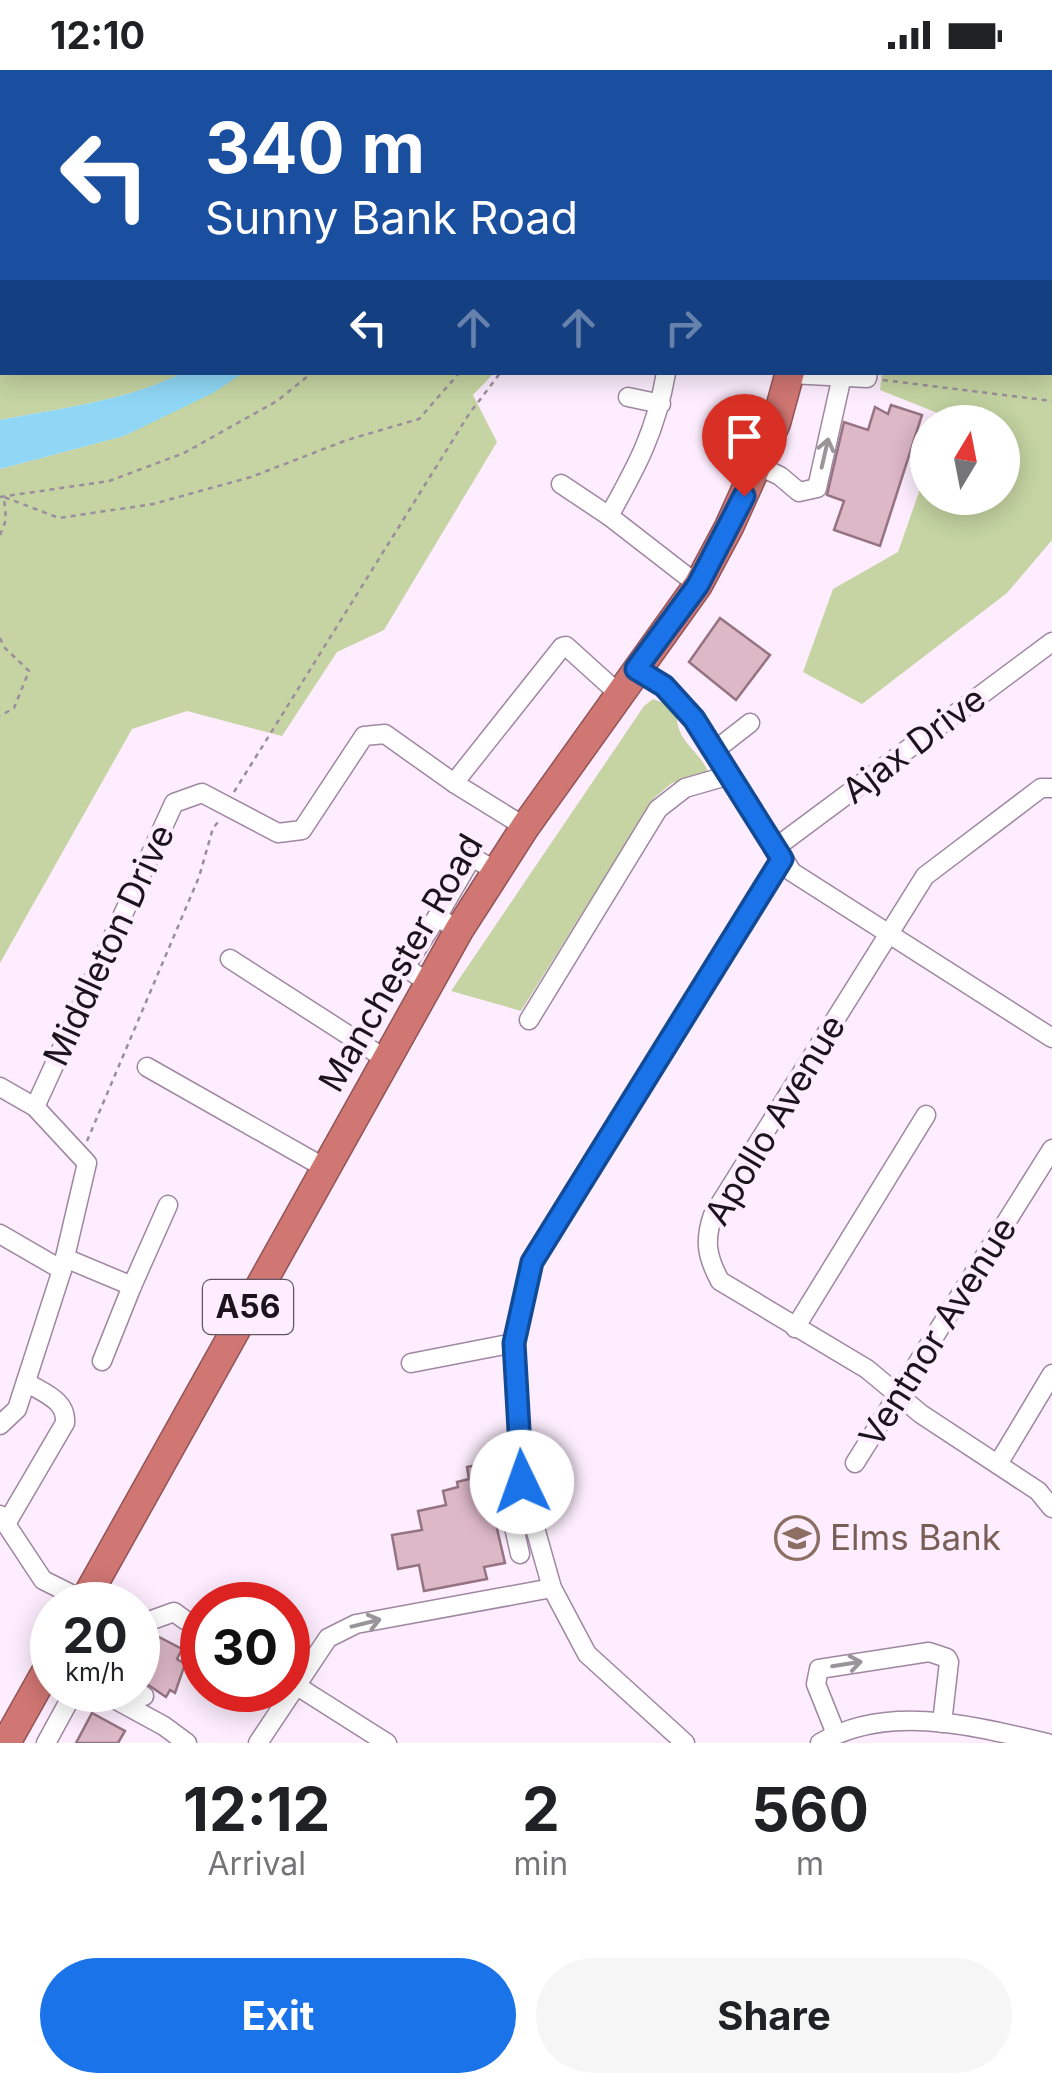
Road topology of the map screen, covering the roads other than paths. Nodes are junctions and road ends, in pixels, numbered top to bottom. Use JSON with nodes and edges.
{"nodes":[{"id":1,"x":666,"y":375,"type":"edge"},
{"id":2,"x":789,"y":375,"type":"edge"},
{"id":3,"x":825,"y":375,"type":"edge"},
{"id":4,"x":867,"y":375,"type":"edge"},
{"id":5,"x":842,"y":376,"type":"junction"},
{"id":6,"x":628,"y":396,"type":"dead end"},
{"id":7,"x":661,"y":404,"type":"junction"},
{"id":8,"x":768,"y":470,"type":"junction"},
{"id":9,"x":561,"y":484,"type":"dead end"},
{"id":10,"x":609,"y":516,"type":"junction"},
{"id":11,"x":698,"y":585,"type":"junction"},
{"id":12,"x":1052,"y":642,"type":"edge"},
{"id":13,"x":636,"y":669,"type":"junction"},
{"id":14,"x":618,"y":692,"type":"junction"},
{"id":15,"x":750,"y":722,"type":"dead end"},
{"id":16,"x":708,"y":749,"type":"junction"},
{"id":17,"x":730,"y":776,"type":"junction"},
{"id":18,"x":454,"y":784,"type":"junction"},
{"id":19,"x":1052,"y":788,"type":"edge"},
{"id":20,"x":525,"y":827,"type":"junction"},
{"id":21,"x":778,"y":853,"type":"junction"},
{"id":22,"x":887,"y":934,"type":"junction"},
{"id":23,"x":230,"y":959,"type":"dead end"},
{"id":24,"x":528,"y":1020,"type":"dead end"},
{"id":25,"x":1052,"y":1038,"type":"edge"},
{"id":26,"x":387,"y":1060,"type":"junction"},
{"id":27,"x":147,"y":1067,"type":"dead end"},
{"id":28,"x":0,"y":1087,"type":"edge"},
{"id":29,"x":35,"y":1107,"type":"junction"},
{"id":30,"x":926,"y":1115,"type":"dead end"},
{"id":31,"x":1052,"y":1150,"type":"edge"},
{"id":32,"x":325,"y":1168,"type":"junction"},
{"id":33,"x":168,"y":1205,"type":"dead end"},
{"id":34,"x":0,"y":1234,"type":"edge"},
{"id":35,"x":63,"y":1264,"type":"junction"},
{"id":36,"x":132,"y":1286,"type":"junction"},
{"id":37,"x":795,"y":1328,"type":"junction"},
{"id":38,"x":514,"y":1343,"type":"junction"},
{"id":39,"x":102,"y":1361,"type":"dead end"},
{"id":40,"x":411,"y":1362,"type":"dead end"},
{"id":41,"x":1052,"y":1374,"type":"edge"},
{"id":42,"x":26,"y":1382,"type":"junction"},
{"id":43,"x":899,"y":1396,"type":"junction"},
{"id":44,"x":0,"y":1425,"type":"edge"},
{"id":45,"x":855,"y":1464,"type":"dead end"},
{"id":46,"x":998,"y":1464,"type":"junction"},
{"id":47,"x":1052,"y":1508,"type":"edge"},
{"id":48,"x":531,"y":1514,"type":"junction"},
{"id":49,"x":3,"y":1519,"type":"edge"},
{"id":50,"x":520,"y":1554,"type":"dead end"},
{"id":51,"x":47,"y":1582,"type":"edge"},
{"id":52,"x":96,"y":1582,"type":"edge"},
{"id":53,"x":552,"y":1588,"type":"junction"},
{"id":54,"x":310,"y":1666,"type":"edge"},
{"id":55,"x":310,"y":1694,"type":"edge"},
{"id":56,"x":30,"y":1701,"type":"edge"},
{"id":57,"x":64,"y":1712,"type":"edge"},
{"id":58,"x":138,"y":1712,"type":"edge"},
{"id":59,"x":279,"y":1712,"type":"edge"},
{"id":60,"x":942,"y":1723,"type":"junction"},
{"id":61,"x":828,"y":1738,"type":"edge"},
{"id":62,"x":6,"y":1743,"type":"edge"},
{"id":63,"x":46,"y":1743,"type":"edge"},
{"id":64,"x":187,"y":1743,"type":"edge"},
{"id":65,"x":258,"y":1743,"type":"edge"},
{"id":66,"x":387,"y":1743,"type":"edge"},
{"id":67,"x":685,"y":1743,"type":"edge"},
{"id":68,"x":1047,"y":1743,"type":"edge"}],
"edges":[{"from":1,"to":7,"type":"street"},
{"from":2,"to":8,"type":"highway","name":"Manchester Road","number":"A56"},
{"from":3,"to":5,"type":"street"},
{"from":4,"to":5,"type":"street"},
{"from":8,"to":5,"type":"street","one_way":true},
{"from":6,"to":7,"type":"street"},
{"from":7,"to":10,"type":"street"},
{"from":8,"to":11,"type":"highway","name":"Manchester Road","number":"A56"},
{"from":9,"to":10,"type":"street"},
{"from":10,"to":11,"type":"street"},
{"from":11,"to":13,"type":"highway","name":"Manchester Road","number":"A56"},
{"from":12,"to":21,"type":"street","name":"Ajax Drive"},
{"from":13,"to":14,"type":"highway","name":"Manchester Road","number":"A56"},
{"from":13,"to":16,"type":"street"},
{"from":14,"to":18,"type":"street"},
{"from":14,"to":20,"type":"highway","name":"Manchester Road","number":"A56"},
{"from":15,"to":16,"type":"street"},
{"from":16,"to":17,"type":"street"},
{"from":17,"to":21,"type":"street"},
{"from":17,"to":24,"type":"street"},
{"from":18,"to":20,"type":"street","name":"Middleton Drive"},
{"from":18,"to":29,"type":"street","name":"Middleton Drive"},
{"from":19,"to":22,"type":"street","name":"Apollo Avenue"},
{"from":20,"to":26,"type":"highway","name":"Manchester Road","number":"A56"},
{"from":21,"to":22,"type":"street"},
{"from":21,"to":38,"type":"street"},
{"from":22,"to":25,"type":"street"},
{"from":22,"to":37,"type":"street","name":"Apollo Avenue"},
{"from":23,"to":26,"type":"street"},
{"from":26,"to":32,"type":"highway","name":"Manchester Road","number":"A56"},
{"from":27,"to":32,"type":"street"},
{"from":28,"to":29,"type":"street"},
{"from":29,"to":35,"type":"street"},
{"from":30,"to":37,"type":"street"},
{"from":31,"to":43,"type":"street","name":"Ventnor Avenue"},
{"from":32,"to":52,"type":"highway","name":"Manchester Road","number":"A56"},
{"from":33,"to":36,"type":"street"},
{"from":34,"to":35,"type":"street"},
{"from":35,"to":36,"type":"street"},
{"from":35,"to":42,"type":"street"},
{"from":36,"to":39,"type":"street"},
{"from":37,"to":43,"type":"street","name":"Apollo Avenue"},
{"from":38,"to":40,"type":"street"},
{"from":38,"to":48,"type":"street"},
{"from":41,"to":46,"type":"street"},
{"from":42,"to":44,"type":"street"},
{"from":42,"to":49,"type":"street"},
{"from":43,"to":45,"type":"street","name":"Ventnor Avenue"},
{"from":43,"to":46,"type":"street","name":"Apollo Avenue"},
{"from":46,"to":47,"type":"street","name":"Apollo Avenue"},
{"from":48,"to":50,"type":"street"},
{"from":48,"to":53,"type":"street"},
{"from":49,"to":51,"type":"street"},
{"from":54,"to":53,"type":"street","one_way":true},
{"from":53,"to":67,"type":"street"},
{"from":55,"to":66,"type":"street"},
{"from":56,"to":62,"type":"highway"},
{"from":57,"to":63,"type":"street"},
{"from":58,"to":64,"type":"street"},
{"from":59,"to":65,"type":"street"},
{"from":60,"to":61,"type":"street"},
{"from":61,"to":60,"type":"street","one_way":true},
{"from":60,"to":68,"type":"street"}]}
